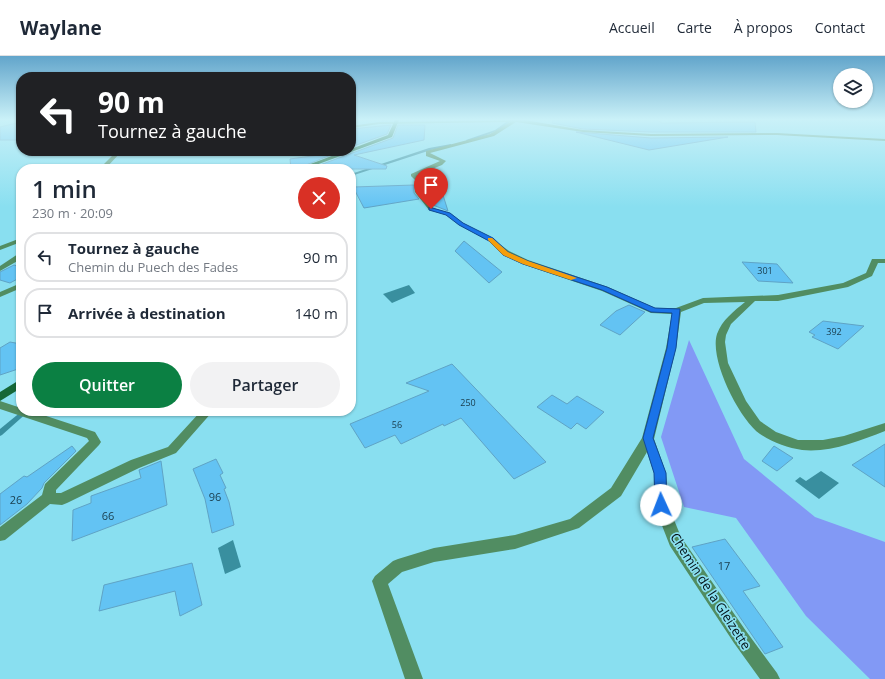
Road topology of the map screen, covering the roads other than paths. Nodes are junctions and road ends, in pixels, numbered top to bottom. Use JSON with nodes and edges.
{"nodes":[{"id":1,"x":439,"y":149,"type":"edge"},
{"id":2,"x":115,"y":156,"type":"edge"},
{"id":3,"x":336,"y":156,"type":"edge"},
{"id":4,"x":107,"y":164,"type":"edge"},
{"id":5,"x":315,"y":164,"type":"edge"},
{"id":6,"x":16,"y":242,"type":"edge"},
{"id":7,"x":0,"y":248,"type":"edge"},
{"id":8,"x":16,"y":259,"type":"edge"},
{"id":9,"x":885,"y":260,"type":"edge"},
{"id":10,"x":0,"y":270,"type":"edge"},
{"id":11,"x":16,"y":287,"type":"edge"},
{"id":12,"x":0,"y":295,"type":"edge"},
{"id":13,"x":752,"y":300,"type":"junction"},
{"id":14,"x":677,"y":311,"type":"junction"},
{"id":15,"x":16,"y":386,"type":"edge"},
{"id":16,"x":0,"y":397,"type":"edge"},
{"id":17,"x":0,"y":406,"type":"edge"},
{"id":18,"x":16,"y":411,"type":"edge"},
{"id":19,"x":31,"y":416,"type":"edge"},
{"id":20,"x":203,"y":416,"type":"edge"},
{"id":21,"x":885,"y":427,"type":"edge"},
{"id":22,"x":648,"y":438,"type":"junction"},
{"id":23,"x":48,"y":498,"type":"junction"},
{"id":24,"x":0,"y":535,"type":"edge"},
{"id":25,"x":414,"y":679,"type":"edge"},
{"id":26,"x":771,"y":679,"type":"edge"}],
"edges":[{"from":1,"to":14,"type":"street"},
{"from":2,"to":4,"type":"street"},
{"from":3,"to":5,"type":"main road"},
{"from":6,"to":7,"type":"street"},
{"from":8,"to":10,"type":"street"},
{"from":9,"to":13,"type":"street"},
{"from":11,"to":12,"type":"street"},
{"from":13,"to":14,"type":"street"},
{"from":13,"to":21,"type":"street"},
{"from":14,"to":22,"type":"street"},
{"from":15,"to":16,"type":"main road"},
{"from":17,"to":18,"type":"street"},
{"from":19,"to":23,"type":"street"},
{"from":20,"to":23,"type":"street"},
{"from":22,"to":25,"type":"street"},
{"from":22,"to":26,"type":"street","name":"Chemin de la Gleizette"},
{"from":23,"to":24,"type":"street"}]}
